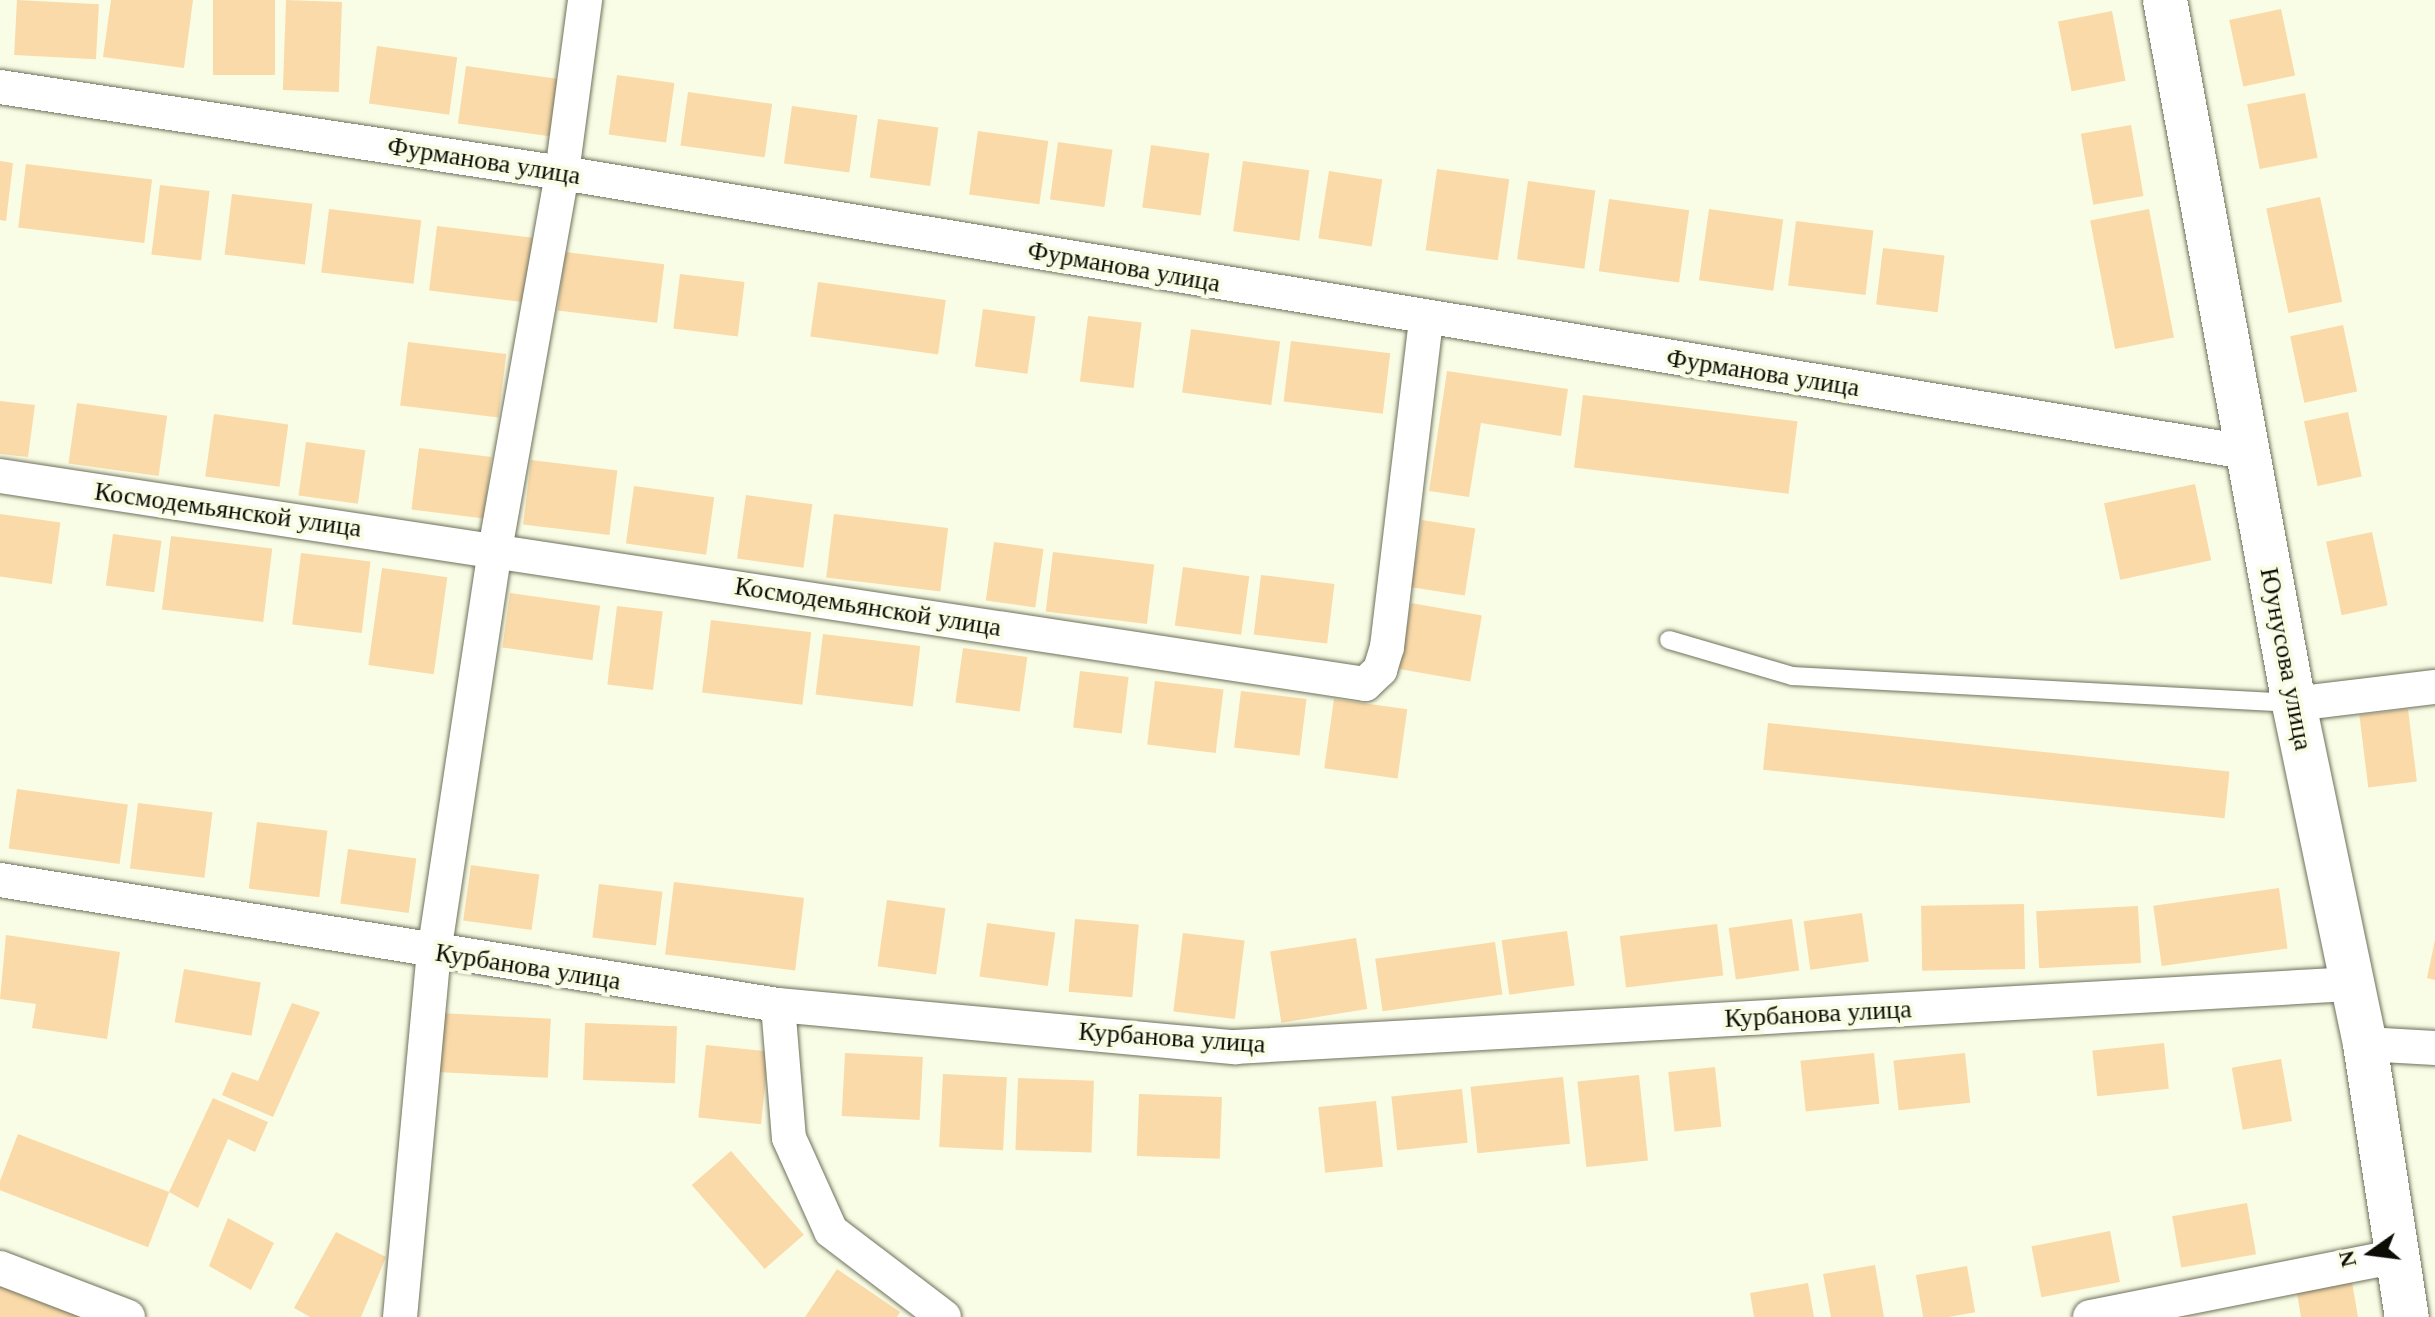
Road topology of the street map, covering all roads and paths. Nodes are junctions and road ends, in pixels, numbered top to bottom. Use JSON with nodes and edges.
{"nodes":[{"id":1,"x":585,"y":0,"type":"edge"},
{"id":2,"x":2165,"y":0,"type":"edge"},
{"id":3,"x":0,"y":87,"type":"edge"},
{"id":4,"x":562,"y":173,"type":"junction"},
{"id":5,"x":1426,"y":318,"type":"junction"},
{"id":6,"x":2246,"y":452,"type":"junction"},
{"id":7,"x":0,"y":476,"type":"edge"},
{"id":8,"x":495,"y":550,"type":"junction"},
{"id":9,"x":1669,"y":640,"type":"dead end"},
{"id":10,"x":2435,"y":687,"type":"edge"},
{"id":11,"x":2294,"y":704,"type":"junction"},
{"id":12,"x":0,"y":880,"type":"edge"},
{"id":13,"x":434,"y":953,"type":"junction"},
{"id":14,"x":2353,"y":984,"type":"junction"},
{"id":15,"x":778,"y":1005,"type":"junction"},
{"id":16,"x":2365,"y":1044,"type":"junction"},
{"id":17,"x":2435,"y":1048,"type":"edge"},
{"id":18,"x":2397,"y":1256,"type":"junction"},
{"id":19,"x":0,"y":1268,"type":"edge"},
{"id":20,"x":128,"y":1317,"type":"edge"},
{"id":21,"x":400,"y":1317,"type":"edge"},
{"id":22,"x":944,"y":1317,"type":"edge"},
{"id":23,"x":2090,"y":1317,"type":"edge"},
{"id":24,"x":2407,"y":1317,"type":"edge"}],
"edges":[{"from":1,"to":4,"type":"street"},
{"from":2,"to":6,"type":"street","name":"Юунусова улица"},
{"from":3,"to":4,"type":"street","name":"Фурманова улица"},
{"from":4,"to":5,"type":"street","name":"Фурманова улица"},
{"from":4,"to":8,"type":"street"},
{"from":5,"to":6,"type":"street","name":"Фурманова улица"},
{"from":5,"to":8,"type":"street","name":"Космодемьянской улица"},
{"from":6,"to":11,"type":"street","name":"Юунусова улица"},
{"from":7,"to":8,"type":"street","name":"Космодемьянской улица"},
{"from":8,"to":13,"type":"street"},
{"from":9,"to":11,"type":"lane"},
{"from":10,"to":11,"type":"street"},
{"from":11,"to":14,"type":"street","name":"Юунусова улица"},
{"from":12,"to":13,"type":"street","name":"Курбанова улица"},
{"from":13,"to":15,"type":"street","name":"Курбанова улица"},
{"from":13,"to":21,"type":"street"},
{"from":14,"to":15,"type":"street","name":"Курбанова улица"},
{"from":14,"to":16,"type":"street","name":"Юунусова улица"},
{"from":15,"to":22,"type":"street"},
{"from":16,"to":17,"type":"street"},
{"from":16,"to":18,"type":"street","name":"Юунусова улица"},
{"from":18,"to":23,"type":"street"},
{"from":18,"to":24,"type":"street","name":"Юунусова улица"},
{"from":19,"to":20,"type":"street"}]}
